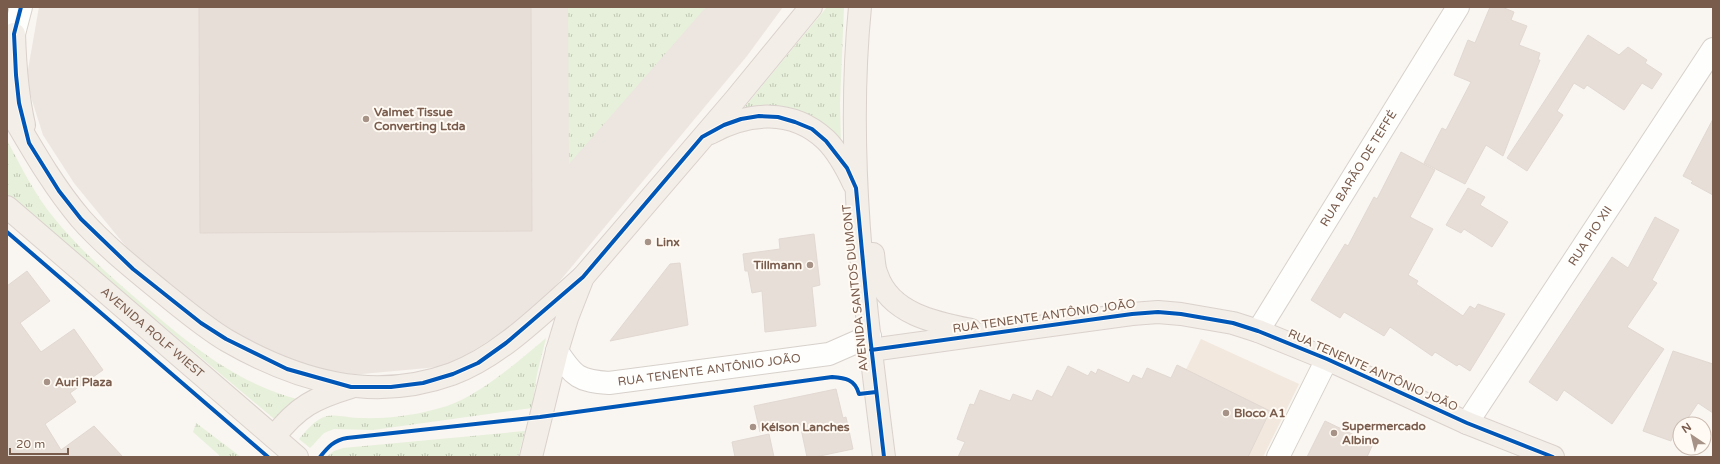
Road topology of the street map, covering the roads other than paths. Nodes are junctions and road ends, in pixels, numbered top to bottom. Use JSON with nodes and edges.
{"nodes":[{"id":1,"x":21,"y":7,"type":"edge"},
{"id":2,"x":811,"y":7,"type":"edge"},
{"id":3,"x":860,"y":7,"type":"edge"},
{"id":4,"x":1458,"y":7,"type":"edge"},
{"id":5,"x":10,"y":40,"type":"edge"},
{"id":6,"x":1713,"y":49,"type":"edge"},
{"id":7,"x":854,"y":98,"type":"junction"},
{"id":8,"x":7,"y":106,"type":"edge"},
{"id":9,"x":702,"y":137,"type":"junction"},
{"id":10,"x":29,"y":143,"type":"junction"},
{"id":11,"x":856,"y":188,"type":"junction"},
{"id":12,"x":7,"y":208,"type":"edge"},
{"id":13,"x":583,"y":277,"type":"junction"},
{"id":14,"x":1258,"y":331,"type":"junction"},
{"id":15,"x":985,"y":334,"type":"junction"},
{"id":16,"x":870,"y":343,"type":"junction"},
{"id":17,"x":557,"y":351,"type":"junction"},
{"id":18,"x":1327,"y":359,"type":"junction"},
{"id":19,"x":351,"y":387,"type":"junction"},
{"id":20,"x":1467,"y":423,"type":"junction"},
{"id":21,"x":274,"y":437,"type":"junction"},
{"id":22,"x":297,"y":457,"type":"edge"},
{"id":23,"x":531,"y":457,"type":"edge"},
{"id":24,"x":884,"y":457,"type":"edge"},
{"id":25,"x":1278,"y":457,"type":"edge"},
{"id":26,"x":1553,"y":457,"type":"edge"}],
"edges":[{"from":1,"to":5,"type":"street"},
{"from":2,"to":9,"type":"main road"},
{"from":3,"to":7,"type":"main road","name":"AVENIDA SANTOS DUMONT"},
{"from":4,"to":14,"type":"street","name":"RUA BARÃO DE TEFFÉ"},
{"from":5,"to":10,"type":"main road"},
{"from":6,"to":20,"type":"street","name":"RUA PIO XII"},
{"from":7,"to":11,"type":"main road","name":"AVENIDA SANTOS DUMONT"},
{"from":7,"to":15,"type":"main road"},
{"from":8,"to":10,"type":"main road"},
{"from":9,"to":11,"type":"main road"},
{"from":9,"to":13,"type":"main road"},
{"from":10,"to":19,"type":"main road"},
{"from":11,"to":16,"type":"main road","name":"AVENIDA SANTOS DUMONT"},
{"from":12,"to":21,"type":"main road","name":"AVENIDA ROLF WIEST"},
{"from":13,"to":17,"type":"main road"},
{"from":13,"to":19,"type":"main road"},
{"from":14,"to":15,"type":"main road","name":"RUA TENENTE ANTÔNIO JOÃO"},
{"from":14,"to":18,"type":"main road","name":"RUA TENENTE ANTÔNIO JOÃO"},
{"from":15,"to":16,"type":"main road","name":"RUA TENENTE ANTÔNIO JOÃO"},
{"from":16,"to":17,"type":"street","name":"RUA TENENTE ANTÔNIO JOÃO"},
{"from":16,"to":24,"type":"main road","name":"AVENIDA SANTOS DUMONT"},
{"from":17,"to":23,"type":"main road"},
{"from":18,"to":20,"type":"main road","name":"RUA TENENTE ANTÔNIO JOÃO"},
{"from":18,"to":25,"type":"street"},
{"from":19,"to":21,"type":"main road"},
{"from":20,"to":26,"type":"main road","name":"RUA TENENTE ANTÔNIO JOÃO"},
{"from":21,"to":22,"type":"main road","name":"AVENIDA ROLF WIEST"}]}
